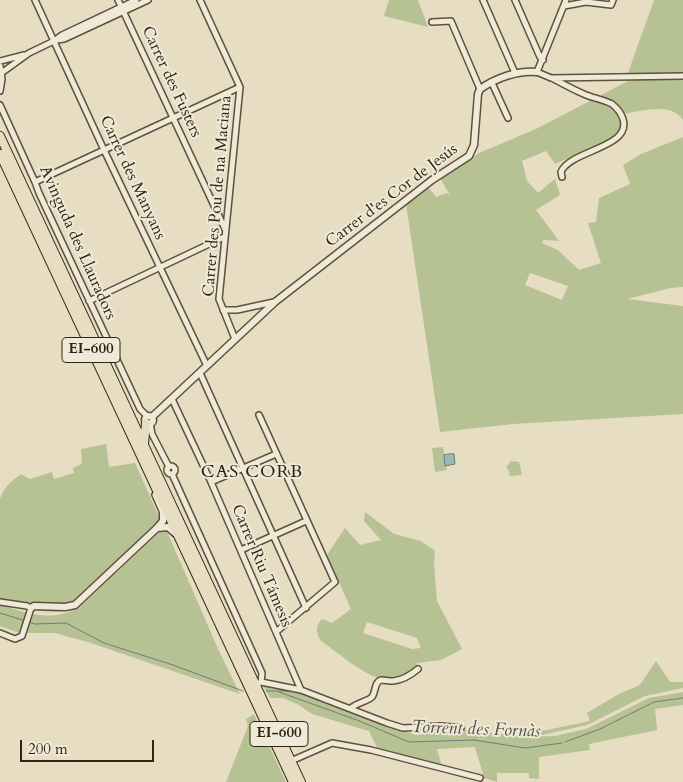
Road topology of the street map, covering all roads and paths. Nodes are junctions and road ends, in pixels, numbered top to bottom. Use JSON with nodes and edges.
{"nodes":[{"id":1,"x":35,"y":0,"type":"edge"},
{"id":2,"x":118,"y":0,"type":"edge"},
{"id":3,"x":136,"y":0,"type":"edge"},
{"id":4,"x":148,"y":0,"type":"edge"},
{"id":5,"x":200,"y":0,"type":"edge"},
{"id":6,"x":483,"y":0,"type":"edge"},
{"id":7,"x":515,"y":0,"type":"edge"},
{"id":8,"x":613,"y":0,"type":"edge"},
{"id":9,"x":565,"y":3,"type":"edge"},
{"id":10,"x":123,"y":9,"type":"junction"},
{"id":11,"x":432,"y":22,"type":"dead end"},
{"id":12,"x":54,"y":41,"type":"junction"},
{"id":13,"x":29,"y":53,"type":"junction"},
{"id":14,"x":0,"y":60,"type":"edge"},
{"id":15,"x":543,"y":60,"type":"junction"},
{"id":16,"x":1,"y":71,"type":"edge"},
{"id":17,"x":538,"y":72,"type":"junction"},
{"id":18,"x":515,"y":73,"type":"junction"},
{"id":19,"x":683,"y":76,"type":"edge"},
{"id":20,"x":551,"y":78,"type":"junction"},
{"id":21,"x":492,"y":83,"type":"junction"},
{"id":22,"x":240,"y":87,"type":"junction"},
{"id":23,"x":480,"y":89,"type":"junction"},
{"id":24,"x":0,"y":91,"type":"edge"},
{"id":25,"x":0,"y":105,"type":"edge"},
{"id":26,"x":174,"y":118,"type":"junction"},
{"id":27,"x":508,"y":118,"type":"dead end"},
{"id":28,"x":0,"y":136,"type":"edge"},
{"id":29,"x":104,"y":150,"type":"junction"},
{"id":30,"x":0,"y":154,"type":"edge"},
{"id":31,"x":562,"y":177,"type":"dead end"},
{"id":32,"x":35,"y":182,"type":"junction"},
{"id":33,"x":39,"y":193,"type":"junction"},
{"id":34,"x":29,"y":198,"type":"junction"},
{"id":35,"x":228,"y":201,"type":"junction"},
{"id":36,"x":214,"y":205,"type":"junction"},
{"id":37,"x":225,"y":229,"type":"junction"},
{"id":38,"x":224,"y":237,"type":"junction"},
{"id":39,"x":160,"y":266,"type":"junction"},
{"id":40,"x":89,"y":301,"type":"junction"},
{"id":41,"x":275,"y":302,"type":"junction"},
{"id":42,"x":223,"y":310,"type":"junction"},
{"id":43,"x":235,"y":340,"type":"junction"},
{"id":44,"x":207,"y":366,"type":"junction"},
{"id":45,"x":200,"y":373,"type":"junction"},
{"id":46,"x":172,"y":399,"type":"junction"},
{"id":47,"x":130,"y":414,"type":"junction"},
{"id":48,"x":259,"y":415,"type":"dead end"},
{"id":49,"x":148,"y":420,"type":"junction"},
{"id":50,"x":144,"y":446,"type":"junction"},
{"id":51,"x":276,"y":454,"type":"junction"},
{"id":52,"x":243,"y":468,"type":"junction"},
{"id":53,"x":150,"y":477,"type":"junction"},
{"id":54,"x":211,"y":482,"type":"junction"},
{"id":55,"x":163,"y":512,"type":"joint"},
{"id":56,"x":306,"y":521,"type":"junction"},
{"id":57,"x":158,"y":528,"type":"junction"},
{"id":58,"x":274,"y":536,"type":"junction"},
{"id":59,"x":178,"y":537,"type":"junction"},
{"id":60,"x":241,"y":550,"type":"junction"},
{"id":61,"x":208,"y":553,"type":"junction"},
{"id":62,"x":201,"y":568,"type":"junction"},
{"id":63,"x":0,"y":602,"type":"edge"},
{"id":64,"x":306,"y":608,"type":"junction"},
{"id":65,"x":29,"y":611,"type":"junction"},
{"id":66,"x":276,"y":632,"type":"junction"},
{"id":67,"x":0,"y":633,"type":"edge"},
{"id":68,"x":418,"y":670,"type":"dead end"},
{"id":69,"x":259,"y":684,"type":"junction"},
{"id":70,"x":301,"y":690,"type":"junction"},
{"id":71,"x":351,"y":708,"type":"junction"},
{"id":72,"x":461,"y":728,"type":"dead end"},
{"id":73,"x":291,"y":761,"type":"junction"},
{"id":74,"x":480,"y":778,"type":"dead end"},
{"id":75,"x":293,"y":782,"type":"edge"},
{"id":76,"x":301,"y":782,"type":"edge"}],
"edges":[{"from":1,"to":12,"type":"street","name":"Carrer des Manyans"},
{"from":2,"to":10,"type":"street","name":"Carrer des Fusters"},
{"from":3,"to":10,"type":"street"},
{"from":4,"to":10,"type":"street"},
{"from":5,"to":22,"type":"street","name":"Carrer des Pou de na Maciana"},
{"from":6,"to":18,"type":"street"},
{"from":7,"to":15,"type":"street"},
{"from":8,"to":9,"type":"street"},
{"from":9,"to":15,"type":"street"},
{"from":10,"to":12,"type":"street"},
{"from":10,"to":26,"type":"street","name":"Carrer des Fusters"},
{"from":11,"to":23,"type":"street"},
{"from":12,"to":13,"type":"street"},
{"from":12,"to":29,"type":"street","name":"Carrer des Manyans"},
{"from":13,"to":14,"type":"street"},
{"from":13,"to":16,"type":"street"},
{"from":15,"to":17,"type":"street"},
{"from":16,"to":24,"type":"street"},
{"from":17,"to":18,"type":"street"},
{"from":17,"to":20,"type":"street"},
{"from":18,"to":21,"type":"street"},
{"from":19,"to":20,"type":"street"},
{"from":20,"to":31,"type":"street"},
{"from":21,"to":23,"type":"street"},
{"from":21,"to":27,"type":"street"},
{"from":22,"to":26,"type":"street"},
{"from":22,"to":35,"type":"street","name":"Carrer des Pou de na Maciana"},
{"from":23,"to":41,"type":"street","name":"Carrer d'es Cor de Jesús"},
{"from":25,"to":32,"type":"street","name":"Avinguda des Llauradors"},
{"from":26,"to":29,"type":"street"},
{"from":26,"to":36,"type":"street","name":"Carrer des Fusters"},
{"from":28,"to":34,"type":"main road","number":"EI-600"},
{"from":29,"to":32,"type":"street"},
{"from":29,"to":39,"type":"street","name":"Carrer des Manyans"},
{"from":30,"to":53,"type":"main road","number":"EI-600"},
{"from":32,"to":33,"type":"street","name":"Avinguda des Llauradors"},
{"from":33,"to":34,"type":"street"},
{"from":33,"to":40,"type":"street","name":"Avinguda des Llauradors"},
{"from":34,"to":47,"type":"main road","number":"EI-600"},
{"from":35,"to":36,"type":"street"},
{"from":35,"to":37,"type":"street","name":"Carrer des Pou de na Maciana"},
{"from":36,"to":37,"type":"street","name":"Carrer des Fusters"},
{"from":37,"to":38,"type":"street","name":"Carrer des Pou de na Maciana"},
{"from":38,"to":39,"type":"street"},
{"from":38,"to":42,"type":"street","name":"Carrer des Pou de na Maciana"},
{"from":39,"to":40,"type":"street"},
{"from":39,"to":44,"type":"street","name":"Carrer des Manyans"},
{"from":40,"to":49,"type":"street","name":"Avinguda des Llauradors"},
{"from":41,"to":42,"type":"street"},
{"from":41,"to":43,"type":"street","name":"Carrer d'es Cor de Jesús"},
{"from":42,"to":43,"type":"street","name":"Carrer des Pou de na Maciana"},
{"from":43,"to":44,"type":"street","name":"Carrer d'es Cor de Jesús"},
{"from":44,"to":45,"type":"street","name":"Carrer d'es Cor de Jesús"},
{"from":45,"to":46,"type":"street","name":"Carrer d'es Cor de Jesús"},
{"from":45,"to":52,"type":"street"},
{"from":46,"to":49,"type":"street","name":"Carrer d'es Cor de Jesús"},
{"from":46,"to":54,"type":"street","name":"Carrer Riu Támesis"},
{"from":47,"to":49,"type":"main road"},
{"from":47,"to":50,"type":"main road","number":"EI-600"},
{"from":48,"to":51,"type":"street"},
{"from":49,"to":50,"type":"main road"},
{"from":49,"to":61,"type":"street","name":"Avinguda des Llauradors"},
{"from":50,"to":62,"type":"main road","number":"EI-600"},
{"from":51,"to":52,"type":"street"},
{"from":51,"to":56,"type":"street"},
{"from":52,"to":54,"type":"street"},
{"from":52,"to":58,"type":"street"},
{"from":53,"to":55,"type":"street"},
{"from":53,"to":59,"type":"main road","number":"EI-600"},
{"from":54,"to":60,"type":"street","name":"Carrer Riu Támesis"},
{"from":55,"to":57,"type":"street"},
{"from":56,"to":58,"type":"street"},
{"from":56,"to":64,"type":"street"},
{"from":57,"to":59,"type":"street"},
{"from":57,"to":65,"type":"street"},
{"from":58,"to":60,"type":"street"},
{"from":58,"to":64,"type":"street"},
{"from":59,"to":75,"type":"main road","number":"EI-600"},
{"from":60,"to":66,"type":"street","name":"Carrer Riu Támesis"},
{"from":61,"to":62,"type":"street"},
{"from":61,"to":69,"type":"street","name":"Avinguda des Llauradors"},
{"from":62,"to":69,"type":"main road","number":"EI-600"},
{"from":63,"to":65,"type":"street"},
{"from":64,"to":66,"type":"street"},
{"from":65,"to":67,"type":"street"},
{"from":66,"to":70,"type":"street","name":"Carrer Riu Támesis"},
{"from":68,"to":71,"type":"street"},
{"from":69,"to":70,"type":"street"},
{"from":69,"to":73,"type":"main road","number":"EI-600"},
{"from":70,"to":71,"type":"street"},
{"from":71,"to":72,"type":"street"},
{"from":73,"to":74,"type":"street"},
{"from":73,"to":76,"type":"main road","number":"EI-600"}]}
